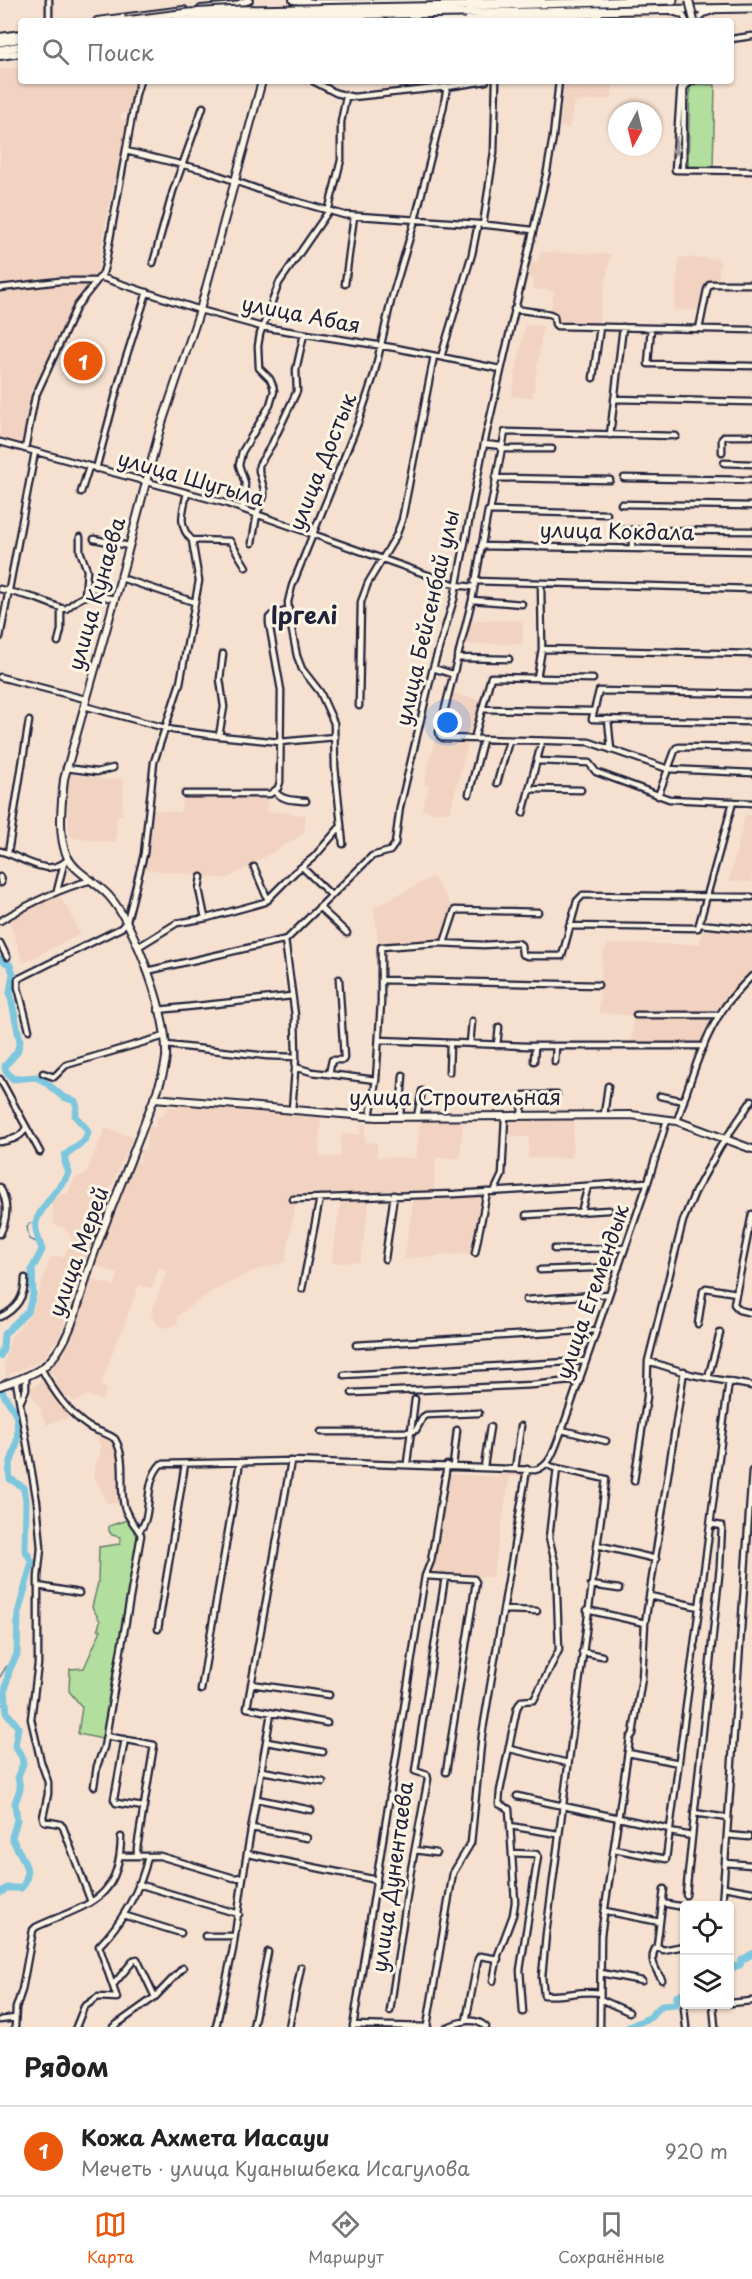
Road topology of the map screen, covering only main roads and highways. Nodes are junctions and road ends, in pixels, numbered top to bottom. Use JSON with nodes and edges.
{"nodes":[{"id":1,"x":250,"y":0,"type":"edge"},
{"id":2,"x":292,"y":0,"type":"edge"},
{"id":3,"x":568,"y":0,"type":"edge"},
{"id":4,"x":673,"y":0,"type":"edge"},
{"id":5,"x":689,"y":0,"type":"edge"},
{"id":6,"x":608,"y":2,"type":"edge"},
{"id":7,"x":314,"y":3,"type":"junction"},
{"id":8,"x":228,"y":7,"type":"junction"},
{"id":9,"x":752,"y":8,"type":"edge"},
{"id":10,"x":466,"y":10,"type":"junction"},
{"id":11,"x":617,"y":12,"type":"junction"},
{"id":12,"x":120,"y":18,"type":"edge"},
{"id":13,"x":149,"y":18,"type":"edge"},
{"id":14,"x":215,"y":18,"type":"edge"},
{"id":15,"x":235,"y":18,"type":"edge"},
{"id":16,"x":246,"y":18,"type":"edge"},
{"id":17,"x":294,"y":18,"type":"edge"},
{"id":18,"x":306,"y":18,"type":"edge"},
{"id":19,"x":516,"y":18,"type":"edge"},
{"id":20,"x":693,"y":18,"type":"edge"},
{"id":21,"x":18,"y":34,"type":"edge"},
{"id":22,"x":0,"y":37,"type":"edge"},
{"id":23,"x":18,"y":39,"type":"edge"},
{"id":24,"x":0,"y":42,"type":"edge"},
{"id":25,"x":18,"y":47,"type":"edge"},
{"id":26,"x":0,"y":50,"type":"edge"},
{"id":27,"x":18,"y":53,"type":"edge"},
{"id":28,"x":0,"y":56,"type":"edge"},
{"id":29,"x":261,"y":84,"type":"edge"},
{"id":30,"x":154,"y":1098,"type":"junction"},
{"id":31,"x":752,"y":1149,"type":"edge"},
{"id":32,"x":3,"y":1384,"type":"edge"}],
"edges":[{"from":1,"to":8,"type":"main road"},
{"from":1,"to":16,"type":"main road"},
{"from":2,"to":7,"type":"main road"},
{"from":2,"to":17,"type":"main road"},
{"from":3,"to":6,"type":"main road"},
{"from":3,"to":7,"type":"main road"},
{"from":4,"to":6,"type":"highway"},
{"from":5,"to":20,"type":"main road","bridge":true},
{"from":6,"to":10,"type":"highway"},
{"from":7,"to":18,"type":"main road"},
{"from":8,"to":12,"type":"main road"},
{"from":8,"to":15,"type":"main road"},
{"from":9,"to":11,"type":"highway"},
{"from":10,"to":11,"type":"highway"},
{"from":10,"to":13,"type":"highway","bridge":true},
{"from":10,"to":14,"type":"highway","bridge":true},
{"from":11,"to":19,"type":"main road"},
{"from":21,"to":22,"type":"main road"},
{"from":23,"to":24,"type":"highway"},
{"from":25,"to":26,"type":"highway"},
{"from":27,"to":28,"type":"main road"},
{"from":29,"to":30,"type":"main road","name":"улица Кунаева"},
{"from":30,"to":31,"type":"main road","name":"улица Строительная"},
{"from":30,"to":32,"type":"main road","name":"улица Мерей"}]}
